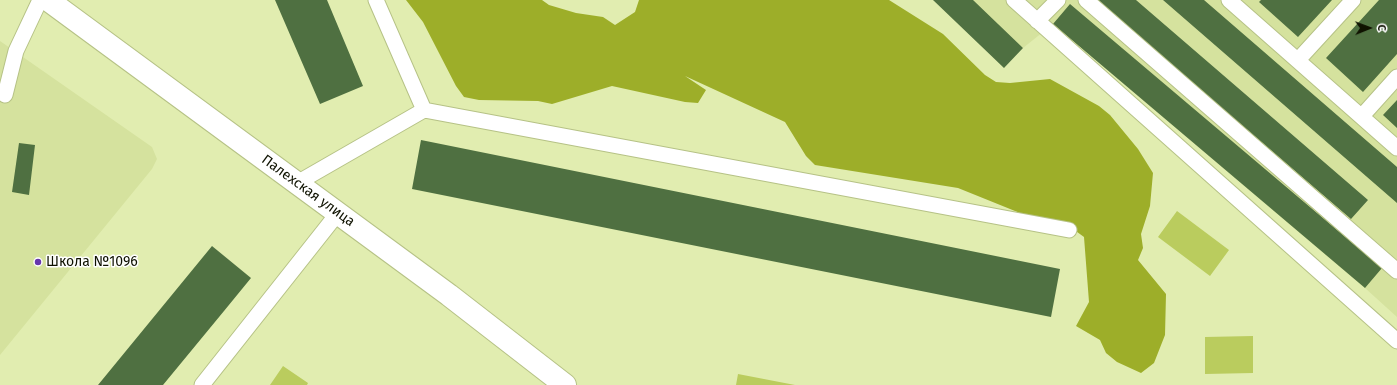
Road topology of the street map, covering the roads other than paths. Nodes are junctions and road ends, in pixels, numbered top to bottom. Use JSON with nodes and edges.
{"nodes":[{"id":1,"x":40,"y":0,"type":"edge"},
{"id":2,"x":48,"y":0,"type":"edge"},
{"id":3,"x":376,"y":0,"type":"edge"},
{"id":4,"x":1014,"y":0,"type":"edge"},
{"id":5,"x":1058,"y":0,"type":"edge"},
{"id":6,"x":1086,"y":0,"type":"edge"},
{"id":7,"x":1353,"y":0,"type":"edge"},
{"id":8,"x":1237,"y":3,"type":"edge"},
{"id":9,"x":1037,"y":21,"type":"junction"},
{"id":10,"x":1298,"y":60,"type":"junction"},
{"id":11,"x":1397,"y":77,"type":"edge"},
{"id":12,"x":5,"y":95,"type":"dead end"},
{"id":13,"x":424,"y":110,"type":"junction"},
{"id":14,"x":1362,"y":116,"type":"junction"},
{"id":15,"x":1397,"y":148,"type":"edge"},
{"id":16,"x":297,"y":183,"type":"junction"},
{"id":17,"x":338,"y":214,"type":"junction"},
{"id":18,"x":1069,"y":230,"type":"dead end"},
{"id":19,"x":1397,"y":271,"type":"edge"},
{"id":20,"x":1397,"y":341,"type":"edge"},
{"id":21,"x":202,"y":385,"type":"edge"},
{"id":22,"x":565,"y":385,"type":"edge"}],
"edges":[{"from":1,"to":12,"type":"lane"},
{"from":2,"to":16,"type":"street","name":"Палехская улица"},
{"from":3,"to":13,"type":"lane"},
{"from":4,"to":9,"type":"lane"},
{"from":5,"to":9,"type":"lane"},
{"from":6,"to":19,"type":"lane"},
{"from":7,"to":10,"type":"lane"},
{"from":8,"to":10,"type":"lane"},
{"from":9,"to":20,"type":"lane"},
{"from":10,"to":14,"type":"lane"},
{"from":11,"to":14,"type":"lane"},
{"from":13,"to":16,"type":"lane"},
{"from":13,"to":18,"type":"lane"},
{"from":14,"to":15,"type":"lane"},
{"from":16,"to":17,"type":"street","name":"Палехская улица"},
{"from":17,"to":21,"type":"lane"},
{"from":17,"to":22,"type":"street","name":"Палехская улица"}]}
